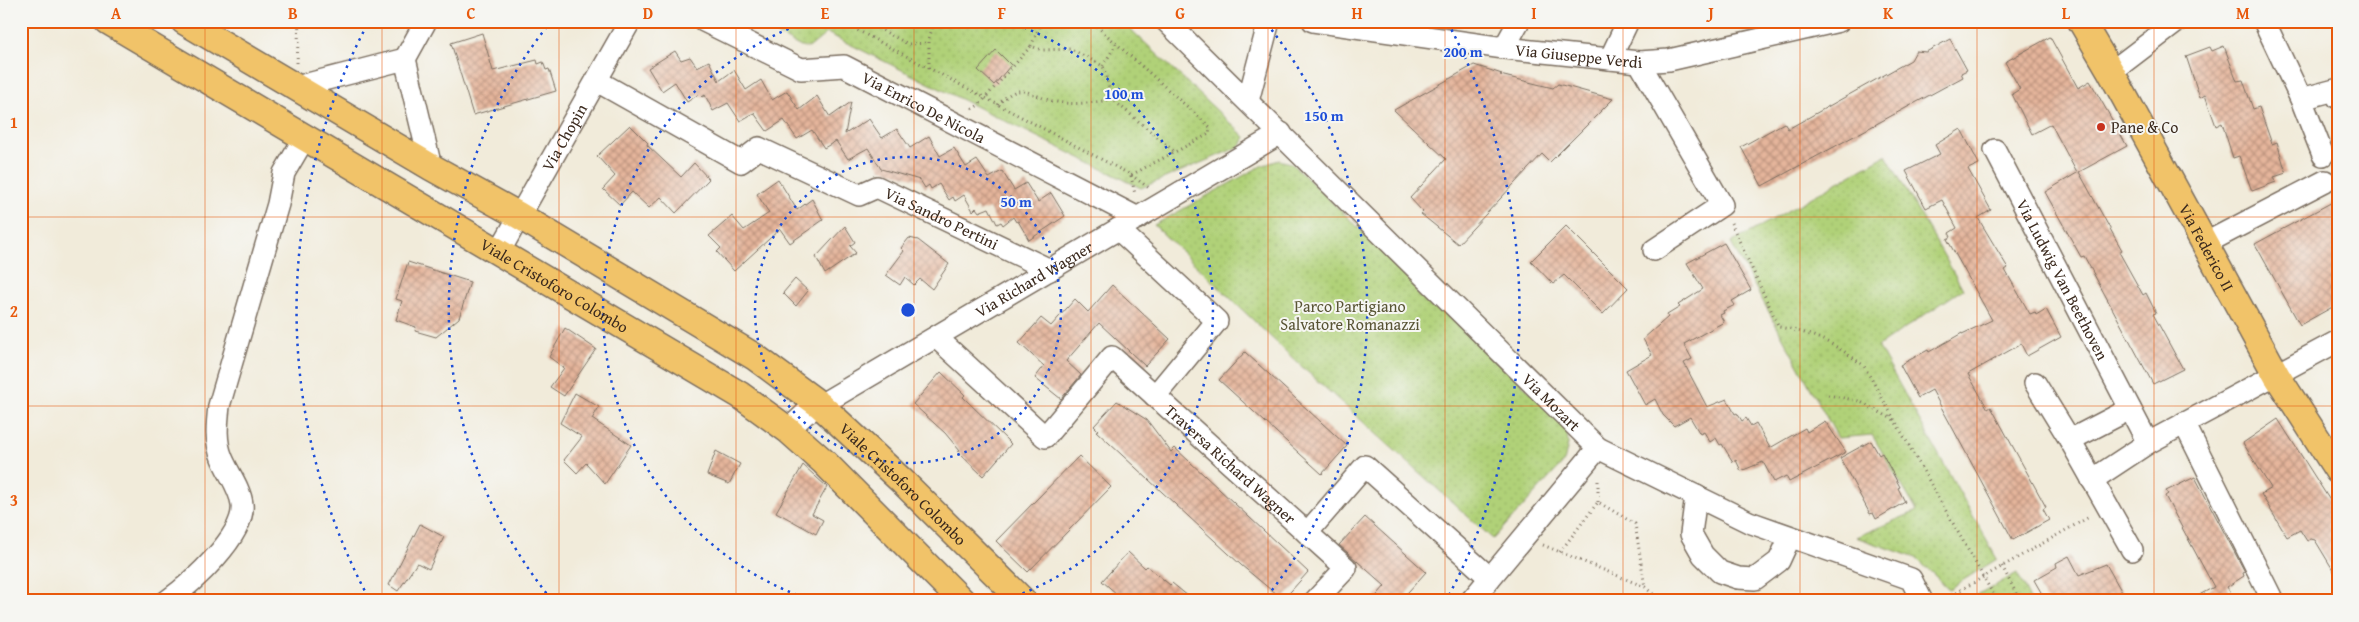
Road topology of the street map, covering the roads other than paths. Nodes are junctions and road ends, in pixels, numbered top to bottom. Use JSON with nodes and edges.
{"nodes":[{"id":1,"x":108,"y":21,"type":"edge"},
{"id":2,"x":184,"y":21,"type":"edge"},
{"id":3,"x":426,"y":21,"type":"edge"},
{"id":4,"x":630,"y":21,"type":"edge"},
{"id":5,"x":704,"y":21,"type":"edge"},
{"id":6,"x":1166,"y":21,"type":"edge"},
{"id":7,"x":1269,"y":21,"type":"edge"},
{"id":8,"x":1313,"y":21,"type":"edge"},
{"id":9,"x":1519,"y":21,"type":"edge"},
{"id":10,"x":1628,"y":21,"type":"edge"},
{"id":11,"x":1839,"y":21,"type":"edge"},
{"id":12,"x":2081,"y":21,"type":"edge"},
{"id":13,"x":2178,"y":21,"type":"edge"},
{"id":14,"x":2264,"y":21,"type":"edge"},
{"id":15,"x":1504,"y":48,"type":"junction"},
{"id":16,"x":405,"y":59,"type":"junction"},
{"id":17,"x":1610,"y":59,"type":"junction"},
{"id":18,"x":1639,"y":62,"type":"junction"},
{"id":19,"x":2111,"y":72,"type":"junction"},
{"id":20,"x":597,"y":81,"type":"junction"},
{"id":21,"x":296,"y":87,"type":"junction"},
{"id":22,"x":2338,"y":98,"type":"edge"},
{"id":23,"x":2301,"y":99,"type":"junction"},
{"id":24,"x":1248,"y":101,"type":"junction"},
{"id":25,"x":1281,"y":133,"type":"junction"},
{"id":26,"x":305,"y":137,"type":"junction"},
{"id":27,"x":1994,"y":150,"type":"dead end"},
{"id":28,"x":2330,"y":151,"type":"edge"},
{"id":29,"x":431,"y":166,"type":"junction"},
{"id":30,"x":518,"y":215,"type":"junction"},
{"id":31,"x":1138,"y":218,"type":"junction"},
{"id":32,"x":1118,"y":230,"type":"junction"},
{"id":33,"x":2204,"y":244,"type":"junction"},
{"id":34,"x":1654,"y":250,"type":"dead end"},
{"id":35,"x":498,"y":252,"type":"junction"},
{"id":36,"x":1050,"y":270,"type":"junction"},
{"id":37,"x":936,"y":337,"type":"junction"},
{"id":38,"x":2338,"y":342,"type":"edge"},
{"id":39,"x":2277,"y":376,"type":"junction"},
{"id":40,"x":2035,"y":384,"type":"dead end"},
{"id":41,"x":1155,"y":396,"type":"junction"},
{"id":42,"x":820,"y":405,"type":"junction"},
{"id":43,"x":2130,"y":409,"type":"junction"},
{"id":44,"x":2184,"y":422,"type":"junction"},
{"id":45,"x":788,"y":430,"type":"junction"},
{"id":46,"x":2070,"y":440,"type":"junction"},
{"id":47,"x":2148,"y":443,"type":"junction"},
{"id":48,"x":1598,"y":448,"type":"junction"},
{"id":49,"x":2338,"y":471,"type":"edge"},
{"id":50,"x":2092,"y":480,"type":"junction"},
{"id":51,"x":1696,"y":496,"type":"junction"},
{"id":52,"x":1307,"y":533,"type":"junction"},
{"id":53,"x":1790,"y":537,"type":"junction"},
{"id":54,"x":2132,"y":550,"type":"dead end"},
{"id":55,"x":1490,"y":578,"type":"junction"},
{"id":56,"x":167,"y":601,"type":"edge"},
{"id":57,"x":962,"y":601,"type":"edge"},
{"id":58,"x":1023,"y":601,"type":"edge"},
{"id":59,"x":1315,"y":601,"type":"edge"},
{"id":60,"x":1471,"y":601,"type":"edge"},
{"id":61,"x":1922,"y":601,"type":"edge"},
{"id":62,"x":2273,"y":601,"type":"edge"}],
"edges":[{"from":1,"to":26,"type":"main road","name":"Viale Cristoforo Colombo"},
{"from":2,"to":21,"type":"main road","name":"Viale Cristoforo Colombo"},
{"from":3,"to":16,"type":"street"},
{"from":4,"to":20,"type":"street","name":"Via Chopin"},
{"from":5,"to":31,"type":"street","name":"Via Enrico De Nicola"},
{"from":6,"to":24,"type":"street","name":"Via Mozart"},
{"from":7,"to":24,"type":"street"},
{"from":8,"to":15,"type":"street","name":"Via Giuseppe Verdi"},
{"from":9,"to":15,"type":"street"},
{"from":10,"to":17,"type":"street"},
{"from":11,"to":18,"type":"street","name":"Via Giuseppe Verdi"},
{"from":12,"to":19,"type":"main road","name":"Via Federico II"},
{"from":13,"to":19,"type":"street"},
{"from":14,"to":23,"type":"street"},
{"from":15,"to":17,"type":"street","name":"Via Giuseppe Verdi"},
{"from":16,"to":21,"type":"street"},
{"from":16,"to":29,"type":"street"},
{"from":17,"to":18,"type":"street","name":"Via Giuseppe Verdi"},
{"from":18,"to":34,"type":"street"},
{"from":19,"to":33,"type":"main road","name":"Via Federico II"},
{"from":20,"to":30,"type":"street","name":"Via Chopin"},
{"from":20,"to":36,"type":"street","name":"Via Sandro Pertini"},
{"from":21,"to":29,"type":"main road","name":"Viale Cristoforo Colombo"},
{"from":22,"to":23,"type":"street"},
{"from":23,"to":28,"type":"street"},
{"from":24,"to":25,"type":"street","name":"Via Mozart"},
{"from":25,"to":31,"type":"street","name":"Via Richard Wagner"},
{"from":25,"to":48,"type":"street","name":"Via Mozart"},
{"from":26,"to":35,"type":"main road","name":"Viale Cristoforo Colombo"},
{"from":26,"to":56,"type":"street"},
{"from":27,"to":43,"type":"street","name":"Via Ludwig Van Beethoven"},
{"from":28,"to":33,"type":"street"},
{"from":29,"to":30,"type":"main road","name":"Viale Cristoforo Colombo"},
{"from":30,"to":35,"type":"street","name":"Via Chopin"},
{"from":30,"to":42,"type":"main road","name":"Viale Cristoforo Colombo"},
{"from":31,"to":32,"type":"street","name":"Via Richard Wagner"},
{"from":32,"to":36,"type":"street","name":"Via Richard Wagner"},
{"from":32,"to":41,"type":"street"},
{"from":33,"to":39,"type":"main road","name":"Via Federico II"},
{"from":35,"to":45,"type":"main road","name":"Viale Cristoforo Colombo"},
{"from":36,"to":37,"type":"street","name":"Via Richard Wagner"},
{"from":37,"to":41,"type":"street","name":"Traversa Richard Wagner"},
{"from":37,"to":42,"type":"street","name":"Via Richard Wagner"},
{"from":38,"to":39,"type":"street"},
{"from":39,"to":44,"type":"street"},
{"from":39,"to":49,"type":"main road","name":"Via Federico II"},
{"from":40,"to":46,"type":"street"},
{"from":41,"to":52,"type":"street","name":"Traversa Richard Wagner"},
{"from":42,"to":45,"type":"street","name":"Via Richard Wagner"},
{"from":42,"to":58,"type":"main road","name":"Viale Cristoforo Colombo"},
{"from":43,"to":46,"type":"street"},
{"from":43,"to":47,"type":"street","name":"Via Ludwig Van Beethoven"},
{"from":44,"to":47,"type":"street"},
{"from":44,"to":62,"type":"street"},
{"from":45,"to":57,"type":"main road","name":"Viale Cristoforo Colombo"},
{"from":46,"to":50,"type":"street"},
{"from":47,"to":50,"type":"street"},
{"from":48,"to":51,"type":"street","name":"Via Mozart"},
{"from":48,"to":55,"type":"street"},
{"from":50,"to":54,"type":"street"},
{"from":51,"to":53,"type":"street","name":"Via Mozart"},
{"from":51,"to":53,"type":"street"},
{"from":52,"to":55,"type":"street","name":"Traversa Richard Wagner"},
{"from":52,"to":59,"type":"street","name":"Traversa Richard Wagner"},
{"from":53,"to":61,"type":"street","name":"Via Mozart"},
{"from":55,"to":60,"type":"street"}]}
